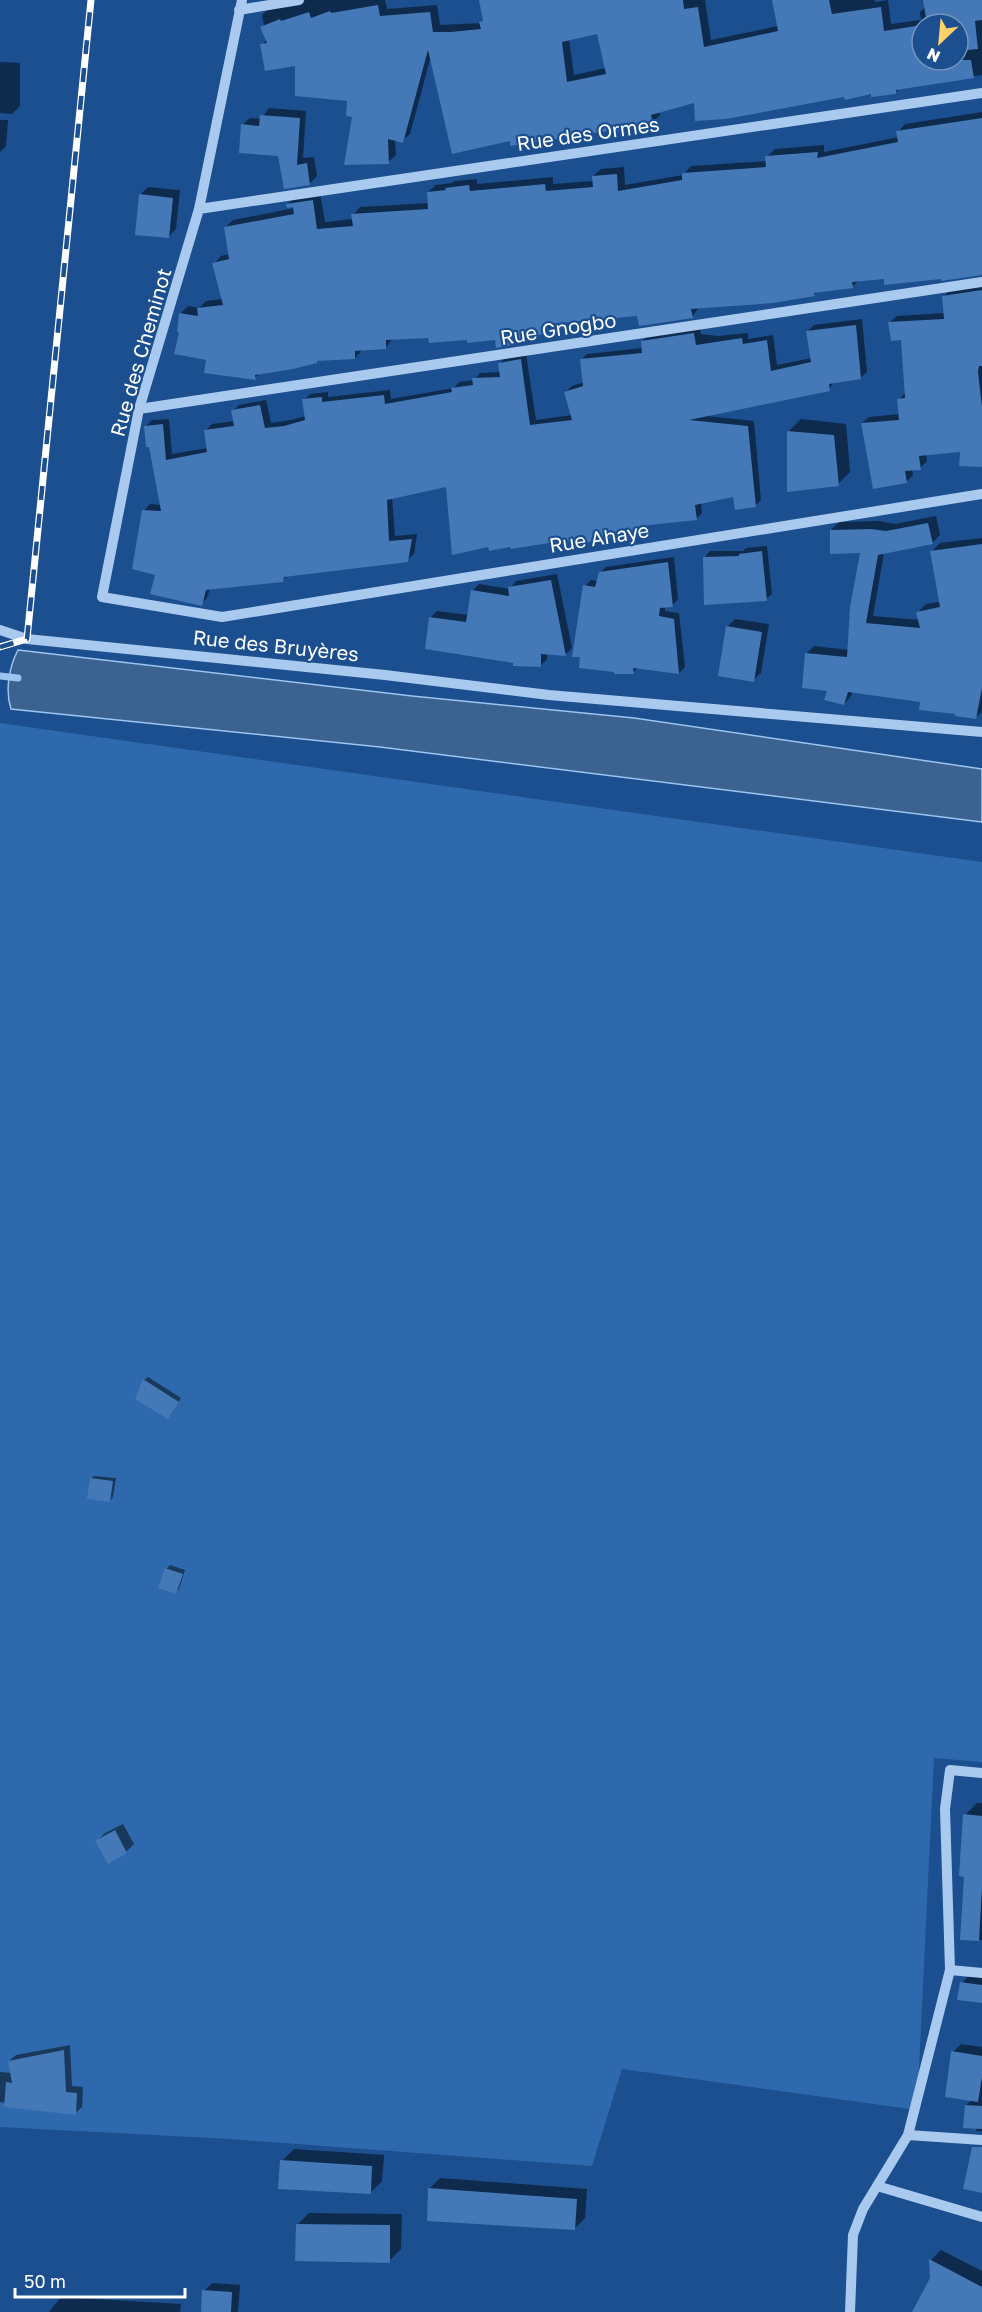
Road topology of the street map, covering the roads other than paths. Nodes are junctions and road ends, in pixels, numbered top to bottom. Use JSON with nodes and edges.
{"nodes":[{"id":1,"x":299,"y":0,"type":"edge"},
{"id":2,"x":241,"y":5,"type":"edge"},
{"id":3,"x":982,"y":93,"type":"edge"},
{"id":4,"x":200,"y":209,"type":"junction"},
{"id":5,"x":982,"y":282,"type":"edge"},
{"id":6,"x":139,"y":409,"type":"junction"},
{"id":7,"x":982,"y":494,"type":"edge"},
{"id":8,"x":222,"y":617,"type":"joint"},
{"id":9,"x":0,"y":630,"type":"edge"},
{"id":10,"x":982,"y":732,"type":"edge"},
{"id":11,"x":982,"y":1773,"type":"edge"},
{"id":12,"x":950,"y":1970,"type":"junction"},
{"id":13,"x":982,"y":1973,"type":"edge"},
{"id":14,"x":909,"y":2135,"type":"junction"},
{"id":15,"x":982,"y":2140,"type":"edge"},
{"id":16,"x":877,"y":2186,"type":"junction"},
{"id":17,"x":982,"y":2217,"type":"edge"},
{"id":18,"x":850,"y":2312,"type":"edge"}],
"edges":[{"from":1,"to":2,"type":"street"},
{"from":2,"to":4,"type":"street","name":"Rue des Cheminot"},
{"from":3,"to":4,"type":"street","name":"Rue des Ormes"},
{"from":4,"to":6,"type":"street","name":"Rue des Cheminot"},
{"from":5,"to":6,"type":"street","name":"Rue Gnogbo"},
{"from":6,"to":8,"type":"street","name":"Rue des Cheminot"},
{"from":7,"to":8,"type":"street","name":"Rue Ahaye"},
{"from":9,"to":10,"type":"street","name":"Rue des Bruyères"},
{"from":11,"to":12,"type":"street"},
{"from":12,"to":13,"type":"street"},
{"from":12,"to":14,"type":"street"},
{"from":14,"to":15,"type":"street"},
{"from":14,"to":16,"type":"street"},
{"from":16,"to":17,"type":"street"},
{"from":16,"to":18,"type":"street"}]}
